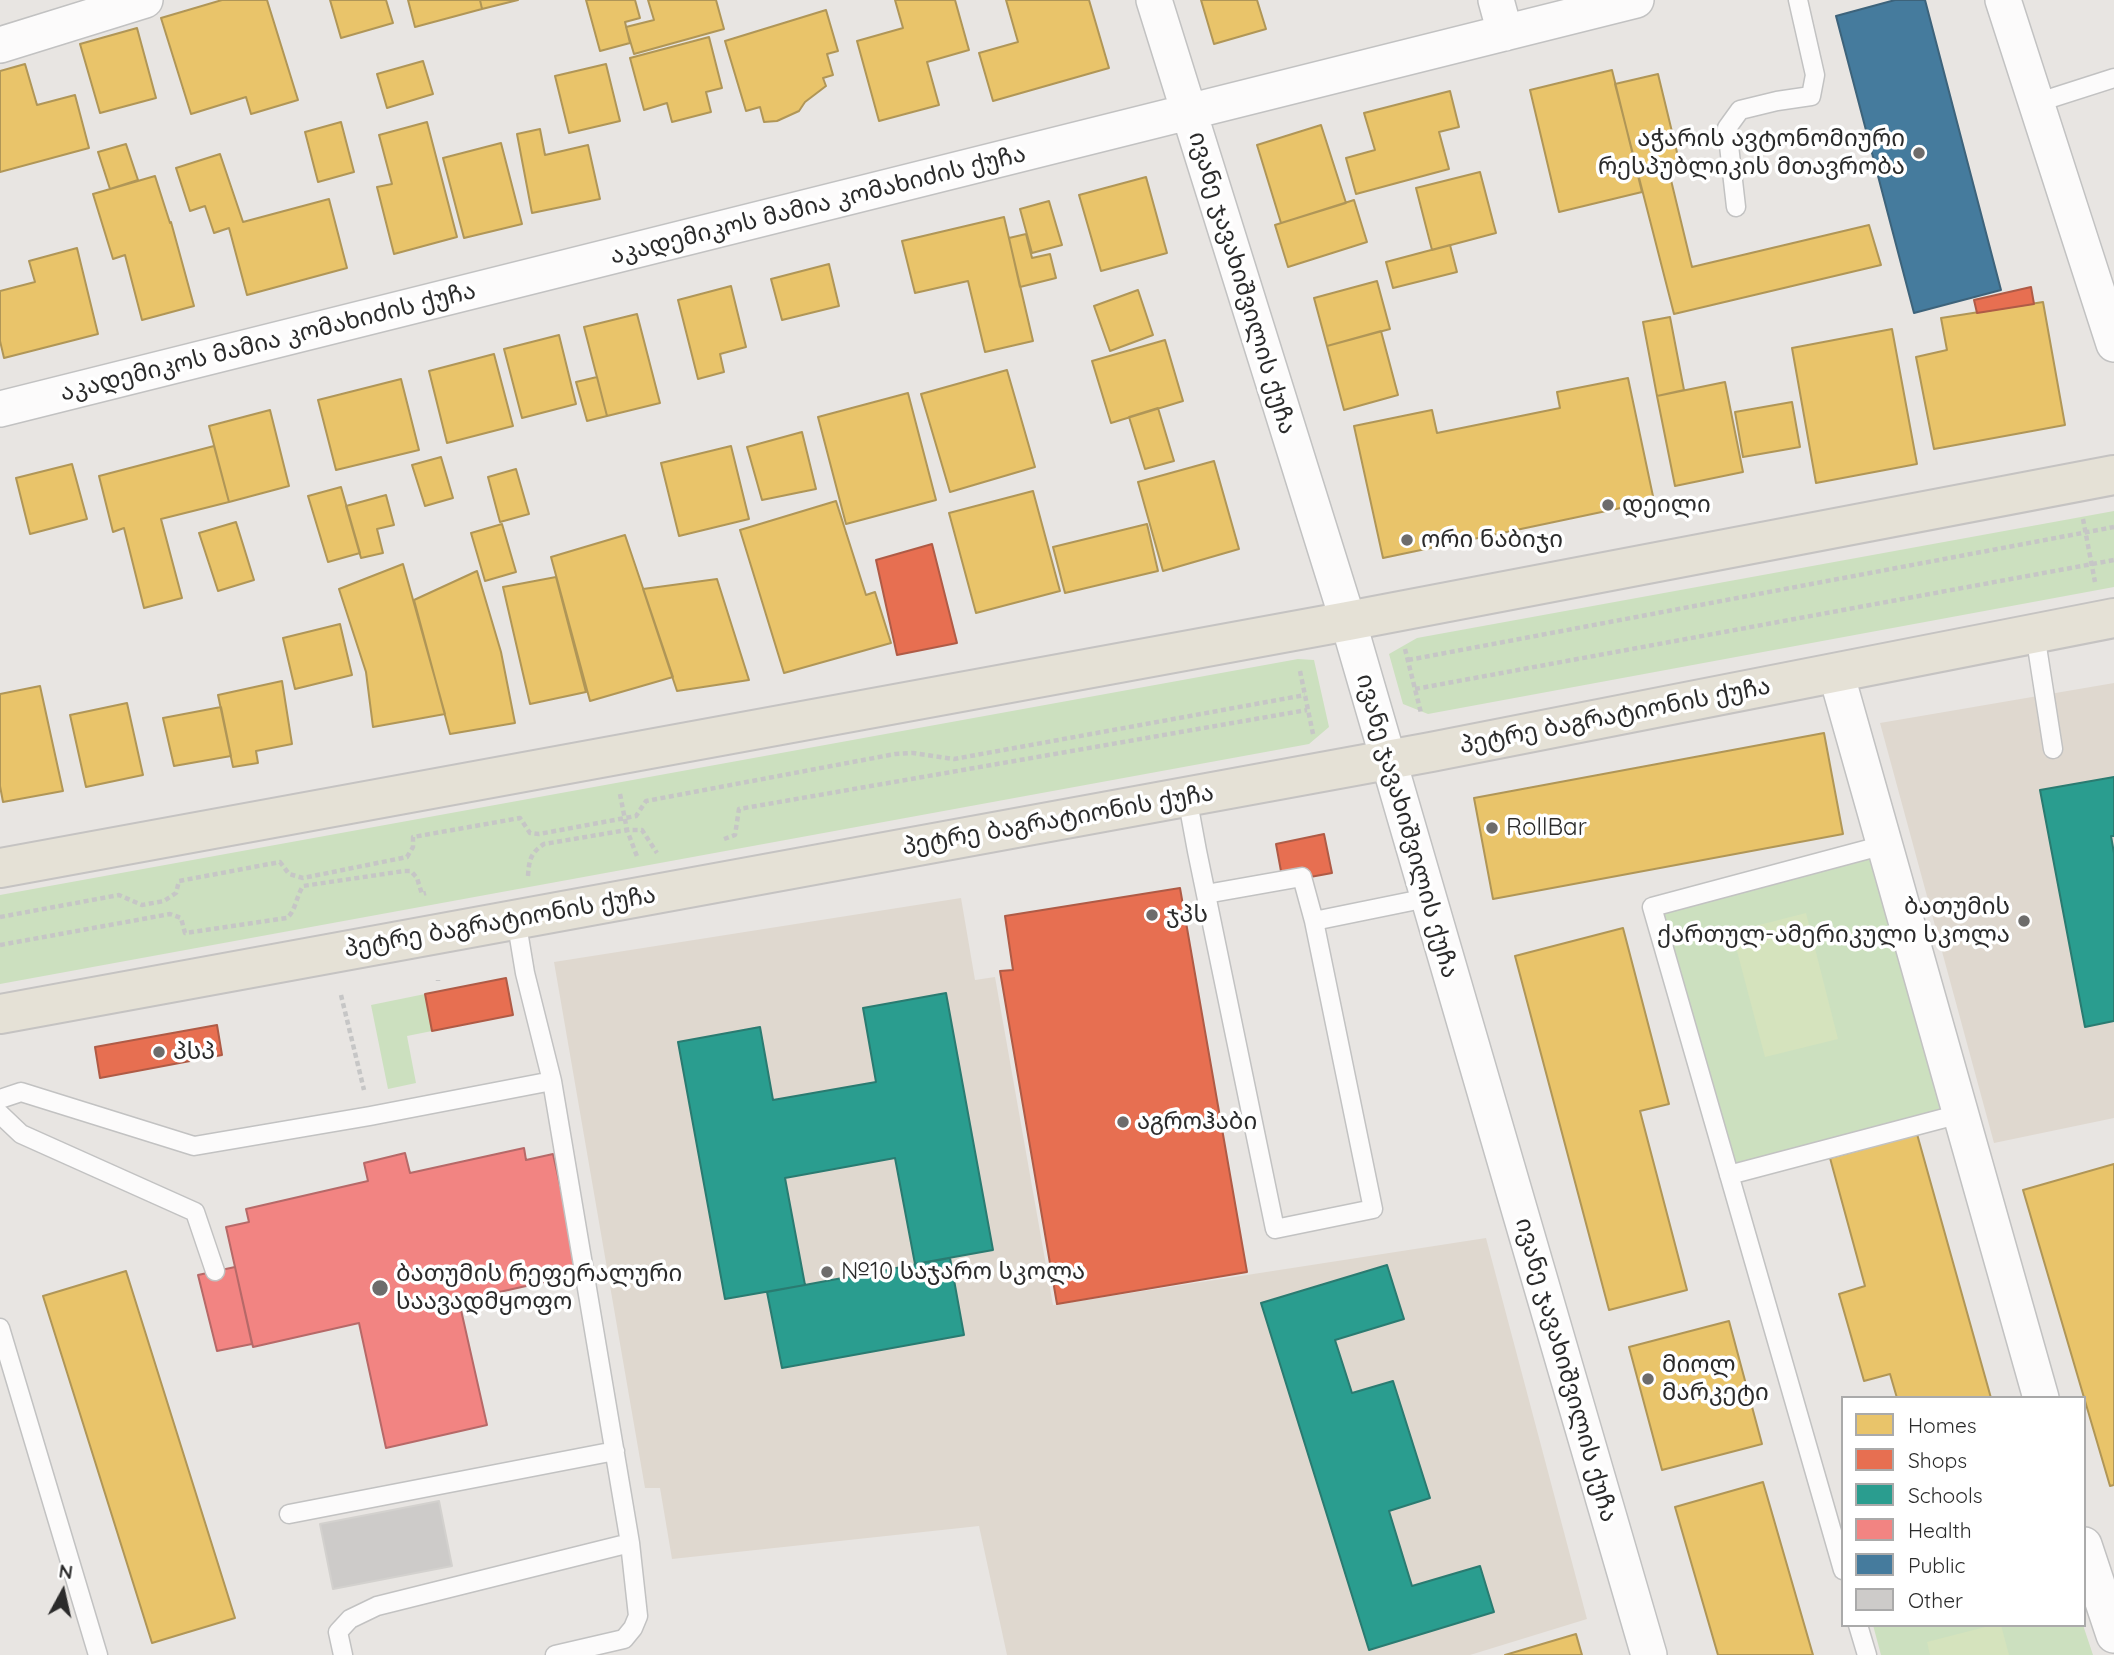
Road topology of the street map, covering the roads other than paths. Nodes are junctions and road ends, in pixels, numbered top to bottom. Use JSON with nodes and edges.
{"nodes":[{"id":1,"x":145,"y":0,"type":"edge"},
{"id":2,"x":1154,"y":0,"type":"edge"},
{"id":3,"x":1636,"y":0,"type":"edge"},
{"id":4,"x":1798,"y":0,"type":"edge"},
{"id":5,"x":2003,"y":0,"type":"edge"},
{"id":6,"x":1500,"y":16,"type":"edge"},
{"id":7,"x":0,"y":45,"type":"edge"},
{"id":8,"x":2114,"y":78,"type":"edge"},
{"id":9,"x":2036,"y":103,"type":"junction"},
{"id":10,"x":1188,"y":112,"type":"junction"},
{"id":11,"x":1736,"y":206,"type":"dead end"},
{"id":12,"x":2114,"y":344,"type":"edge"},
{"id":13,"x":0,"y":409,"type":"edge"},
{"id":14,"x":2114,"y":475,"type":"edge"},
{"id":15,"x":2105,"y":604,"type":"edge"},
{"id":16,"x":1348,"y":621,"type":"junction"},
{"id":17,"x":2035,"y":634,"type":"junction"},
{"id":18,"x":1836,"y":673,"type":"junction"},
{"id":19,"x":2053,"y":749,"type":"dead end"},
{"id":20,"x":1387,"y":760,"type":"junction"},
{"id":21,"x":1187,"y":797,"type":"junction"},
{"id":22,"x":1884,"y":845,"type":"junction"},
{"id":23,"x":0,"y":868,"type":"edge"},
{"id":24,"x":1206,"y":894,"type":"junction"},
{"id":25,"x":1427,"y":898,"type":"junction"},
{"id":26,"x":516,"y":919,"type":"junction"},
{"id":27,"x":1314,"y":921,"type":"junction"},
{"id":28,"x":0,"y":1014,"type":"edge"},
{"id":29,"x":552,"y":1081,"type":"junction"},
{"id":30,"x":0,"y":1099,"type":"edge"},
{"id":31,"x":0,"y":1114,"type":"edge"},
{"id":32,"x":1960,"y":1114,"type":"junction"},
{"id":33,"x":1729,"y":1175,"type":"junction"},
{"id":34,"x":215,"y":1271,"type":"dead end"},
{"id":35,"x":0,"y":1328,"type":"edge"},
{"id":36,"x":2039,"y":1396,"type":"edge"},
{"id":37,"x":615,"y":1451,"type":"junction"},
{"id":38,"x":289,"y":1514,"type":"dead end"},
{"id":39,"x":629,"y":1543,"type":"junction"},
{"id":40,"x":2086,"y":1551,"type":"edge"},
{"id":41,"x":1841,"y":1563,"type":"edge"},
{"id":42,"x":1859,"y":1627,"type":"edge"},
{"id":43,"x":2114,"y":1635,"type":"edge"},
{"id":44,"x":98,"y":1655,"type":"edge"},
{"id":45,"x":343,"y":1655,"type":"edge"},
{"id":46,"x":555,"y":1655,"type":"edge"},
{"id":47,"x":1649,"y":1655,"type":"edge"},
{"id":48,"x":1867,"y":1655,"type":"edge"}],
"edges":[{"from":1,"to":7,"type":"street"},
{"from":2,"to":10,"type":"street","name":"ივანე ჯავახიშვილის ქუჩა"},
{"from":3,"to":6,"type":"street","name":"აკადემიკოს მამია კომახიძის ქუჩა"},
{"from":4,"to":11,"type":"lane"},
{"from":5,"to":9,"type":"street"},
{"from":6,"to":10,"type":"street","name":"აკადემიკოს მამია კომახიძის ქუჩა"},
{"from":8,"to":9,"type":"lane"},
{"from":9,"to":12,"type":"street"},
{"from":10,"to":13,"type":"street","name":"აკადემიკოს მამია კომახიძის ქუჩა"},
{"from":10,"to":16,"type":"street","name":"ივანე ჯავახიშვილის ქუჩა"},
{"from":14,"to":16,"type":"main road"},
{"from":15,"to":17,"type":"main road","name":"პეტრე ბაგრატიონის ქუჩა"},
{"from":16,"to":20,"type":"street","name":"ივანე ჯავახიშვილის ქუჩა"},
{"from":16,"to":23,"type":"main road"},
{"from":17,"to":18,"type":"main road","name":"პეტრე ბაგრატიონის ქუჩა"},
{"from":17,"to":19,"type":"lane"},
{"from":18,"to":20,"type":"main road","name":"პეტრე ბაგრატიონის ქუჩა"},
{"from":18,"to":22,"type":"street"},
{"from":20,"to":21,"type":"main road","name":"პეტრე ბაგრატიონის ქუჩა"},
{"from":20,"to":25,"type":"street","name":"ივანე ჯავახიშვილის ქუჩა"},
{"from":21,"to":24,"type":"lane"},
{"from":21,"to":26,"type":"main road","name":"პეტრე ბაგრატიონის ქუჩა"},
{"from":22,"to":32,"type":"street"},
{"from":22,"to":33,"type":"lane"},
{"from":24,"to":27,"type":"lane"},
{"from":24,"to":27,"type":"lane"},
{"from":25,"to":27,"type":"lane"},
{"from":25,"to":47,"type":"street","name":"ივანე ჯავახიშვილის ქუჩა"},
{"from":26,"to":28,"type":"main road","name":"პეტრე ბაგრატიონის ქუჩა"},
{"from":26,"to":29,"type":"lane"},
{"from":29,"to":30,"type":"lane"},
{"from":29,"to":37,"type":"lane"},
{"from":31,"to":34,"type":"lane"},
{"from":32,"to":33,"type":"lane"},
{"from":32,"to":36,"type":"street"},
{"from":33,"to":41,"type":"lane"},
{"from":35,"to":44,"type":"lane"},
{"from":37,"to":38,"type":"lane"},
{"from":37,"to":39,"type":"lane"},
{"from":39,"to":45,"type":"lane"},
{"from":39,"to":46,"type":"lane"},
{"from":40,"to":43,"type":"street"},
{"from":42,"to":48,"type":"lane"}]}
